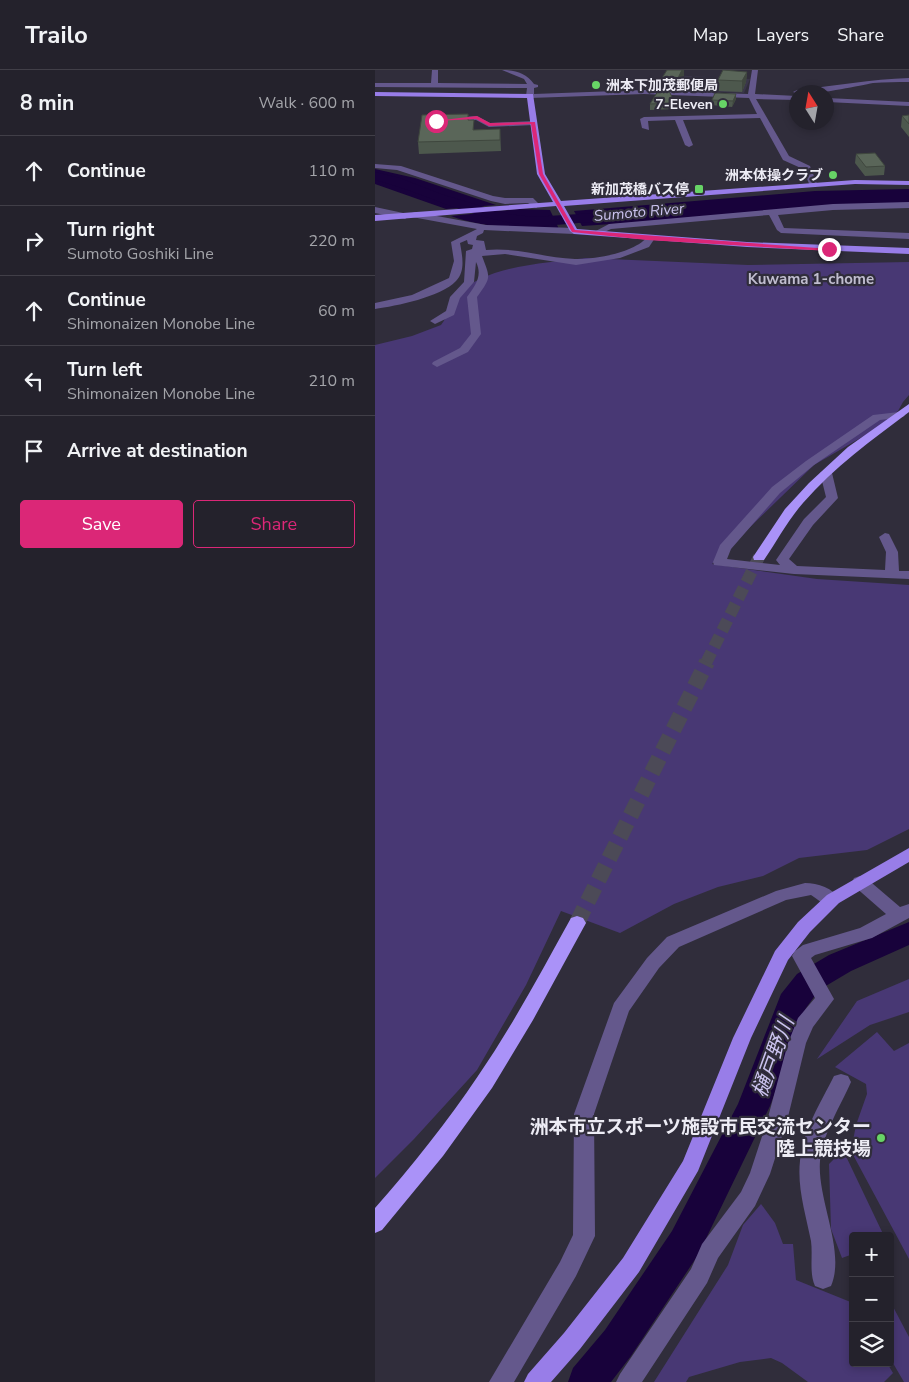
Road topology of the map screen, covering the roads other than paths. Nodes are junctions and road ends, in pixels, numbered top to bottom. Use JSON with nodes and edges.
{"nodes":[{"id":1,"x":435,"y":70,"type":"edge"},
{"id":2,"x":505,"y":70,"type":"edge"},
{"id":3,"x":527,"y":70,"type":"edge"},
{"id":4,"x":755,"y":70,"type":"edge"},
{"id":5,"x":517,"y":74,"type":"junction"},
{"id":6,"x":909,"y":80,"type":"edge"},
{"id":7,"x":375,"y":85,"type":"edge"},
{"id":8,"x":531,"y":85,"type":"junction"},
{"id":9,"x":434,"y":86,"type":"junction"},
{"id":10,"x":541,"y":86,"type":"dead end"},
{"id":11,"x":560,"y":86,"type":"dead end"},
{"id":12,"x":834,"y":89,"type":"edge"},
{"id":13,"x":629,"y":92,"type":"junction"},
{"id":14,"x":375,"y":94,"type":"edge"},
{"id":15,"x":789,"y":94,"type":"edge"},
{"id":16,"x":530,"y":96,"type":"junction"},
{"id":17,"x":751,"y":96,"type":"junction"},
{"id":18,"x":767,"y":96,"type":"junction"},
{"id":19,"x":789,"y":97,"type":"edge"},
{"id":20,"x":834,"y":100,"type":"edge"},
{"id":21,"x":909,"y":104,"type":"edge"},
{"id":22,"x":763,"y":116,"type":"junction"},
{"id":23,"x":678,"y":118,"type":"junction"},
{"id":24,"x":444,"y":120,"type":"edge"},
{"id":25,"x":533,"y":123,"type":"junction"},
{"id":26,"x":646,"y":128,"type":"dead end"},
{"id":27,"x":689,"y":145,"type":"dead end"},
{"id":28,"x":375,"y":166,"type":"edge"},
{"id":29,"x":909,"y":183,"type":"edge"},
{"id":30,"x":813,"y":184,"type":"junction"},
{"id":31,"x":536,"y":205,"type":"junction"},
{"id":32,"x":559,"y":206,"type":"junction"},
{"id":33,"x":909,"y":207,"type":"edge"},
{"id":34,"x":375,"y":210,"type":"edge"},
{"id":35,"x":772,"y":212,"type":"junction"},
{"id":36,"x":909,"y":212,"type":"edge"},
{"id":37,"x":415,"y":215,"type":"junction"},
{"id":38,"x":405,"y":216,"type":"junction"},
{"id":39,"x":375,"y":218,"type":"edge"},
{"id":40,"x":486,"y":228,"type":"junction"},
{"id":41,"x":573,"y":230,"type":"junction"},
{"id":42,"x":598,"y":232,"type":"junction"},
{"id":43,"x":909,"y":236,"type":"edge"},
{"id":44,"x":651,"y":238,"type":"junction"},
{"id":45,"x":474,"y":239,"type":"junction"},
{"id":46,"x":909,"y":251,"type":"edge"},
{"id":47,"x":472,"y":298,"type":"junction"},
{"id":48,"x":375,"y":306,"type":"edge"},
{"id":49,"x":460,"y":318,"type":"dead end"},
{"id":50,"x":435,"y":321,"type":"dead end"},
{"id":51,"x":476,"y":332,"type":"junction"},
{"id":52,"x":460,"y":343,"type":"dead end"},
{"id":53,"x":437,"y":364,"type":"dead end"},
{"id":54,"x":904,"y":411,"type":"edge"},
{"id":55,"x":826,"y":473,"type":"junction"},
{"id":56,"x":885,"y":537,"type":"dead end"},
{"id":57,"x":759,"y":557,"type":"tunnel mouth"},
{"id":58,"x":794,"y":570,"type":"junction"},
{"id":59,"x":893,"y":575,"type":"junction"},
{"id":60,"x":909,"y":575,"type":"edge"},
{"id":61,"x":909,"y":854,"type":"edge"},
{"id":62,"x":860,"y":882,"type":"junction"},
{"id":63,"x":831,"y":900,"type":"junction"},
{"id":64,"x":904,"y":912,"type":"edge"},
{"id":65,"x":577,"y":923,"type":"tunnel mouth"},
{"id":66,"x":841,"y":1082,"type":"dead end"},
{"id":67,"x":375,"y":1223,"type":"edge"},
{"id":68,"x":823,"y":1280,"type":"dead end"},
{"id":69,"x":501,"y":1382,"type":"edge"},
{"id":70,"x":536,"y":1382,"type":"edge"},
{"id":71,"x":628,"y":1382,"type":"edge"}],
"edges":[{"from":1,"to":9,"type":"street"},
{"from":2,"to":5,"type":"street"},
{"from":3,"to":5,"type":"street"},
{"from":4,"to":17,"type":"street"},
{"from":5,"to":8,"type":"street"},
{"from":6,"to":12,"type":"street"},
{"from":7,"to":9,"type":"street"},
{"from":8,"to":9,"type":"street"},
{"from":8,"to":10,"type":"street"},
{"from":8,"to":16,"type":"street"},
{"from":11,"to":13,"type":"street"},
{"from":13,"to":16,"type":"street"},
{"from":13,"to":17,"type":"street"},
{"from":14,"to":16,"type":"main road"},
{"from":15,"to":18,"type":"street"},
{"from":16,"to":25,"type":"main road"},
{"from":17,"to":18,"type":"street"},
{"from":17,"to":22,"type":"street"},
{"from":18,"to":19,"type":"street"},
{"from":20,"to":21,"type":"street"},
{"from":22,"to":23,"type":"street"},
{"from":22,"to":30,"type":"street"},
{"from":23,"to":26,"type":"street"},
{"from":23,"to":27,"type":"street"},
{"from":24,"to":25,"type":"street"},
{"from":25,"to":32,"type":"main road"},
{"from":28,"to":31,"type":"street"},
{"from":29,"to":30,"type":"main road"},
{"from":30,"to":32,"type":"main road"},
{"from":31,"to":32,"type":"main road"},
{"from":31,"to":37,"type":"main road"},
{"from":32,"to":41,"type":"main road"},
{"from":33,"to":35,"type":"street"},
{"from":33,"to":36,"type":"street"},
{"from":34,"to":38,"type":"street"},
{"from":35,"to":42,"type":"street"},
{"from":35,"to":43,"type":"street"},
{"from":37,"to":38,"type":"main road"},
{"from":37,"to":40,"type":"street"},
{"from":38,"to":39,"type":"main road"},
{"from":40,"to":41,"type":"street"},
{"from":40,"to":45,"type":"street"},
{"from":41,"to":42,"type":"main road"},
{"from":42,"to":44,"type":"main road"},
{"from":44,"to":45,"type":"street"},
{"from":44,"to":46,"type":"main road"},
{"from":45,"to":47,"type":"street"},
{"from":45,"to":48,"type":"street"},
{"from":45,"to":50,"type":"street"},
{"from":47,"to":49,"type":"street"},
{"from":47,"to":51,"type":"street"},
{"from":51,"to":52,"type":"street"},
{"from":51,"to":53,"type":"street"},
{"from":54,"to":55,"type":"highway"},
{"from":54,"to":58,"type":"street"},
{"from":55,"to":57,"type":"highway"},
{"from":55,"to":58,"type":"street"},
{"from":56,"to":59,"type":"street"},
{"from":58,"to":59,"type":"street"},
{"from":59,"to":60,"type":"street"},
{"from":61,"to":62,"type":"main road"},
{"from":62,"to":63,"type":"main road"},
{"from":62,"to":64,"type":"street"},
{"from":63,"to":69,"type":"street"},
{"from":63,"to":70,"type":"main road"},
{"from":64,"to":71,"type":"street"},
{"from":65,"to":67,"type":"highway"},
{"from":66,"to":68,"type":"street"}]}
